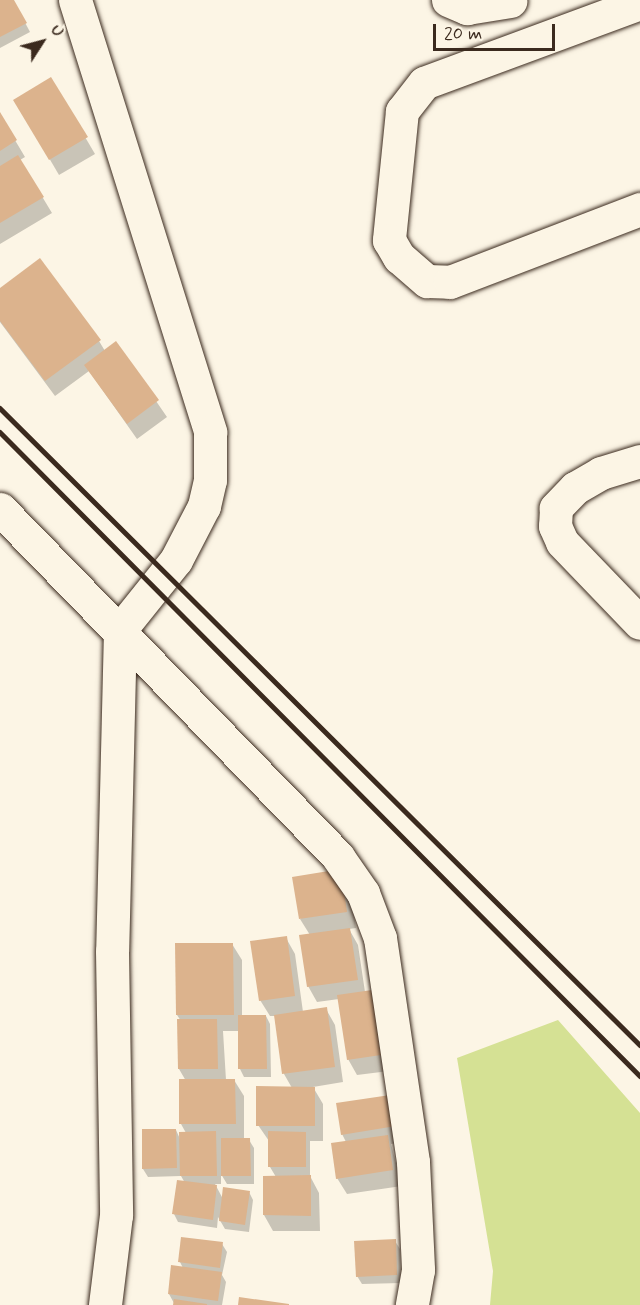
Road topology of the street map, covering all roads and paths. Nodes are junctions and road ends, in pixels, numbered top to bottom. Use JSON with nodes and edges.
{"nodes":[{"id":1,"x":75,"y":0,"type":"edge"},
{"id":2,"x":448,"y":0,"type":"edge"},
{"id":3,"x":510,"y":1,"type":"edge"},
{"id":4,"x":640,"y":3,"type":"edge"},
{"id":5,"x":640,"y":209,"type":"edge"},
{"id":6,"x":640,"y":462,"type":"edge"},
{"id":7,"x":0,"y":509,"type":"edge"},
{"id":8,"x":640,"y":623,"type":"edge"},
{"id":9,"x":120,"y":630,"type":"junction"},
{"id":10,"x":105,"y":1305,"type":"edge"},
{"id":11,"x":412,"y":1305,"type":"edge"}],
"edges":[{"from":1,"to":9,"type":"street"},
{"from":2,"to":3,"type":"street"},
{"from":4,"to":5,"type":"street"},
{"from":6,"to":8,"type":"street"},
{"from":7,"to":9,"type":"street"},
{"from":9,"to":10,"type":"street"},
{"from":9,"to":11,"type":"street"}]}
